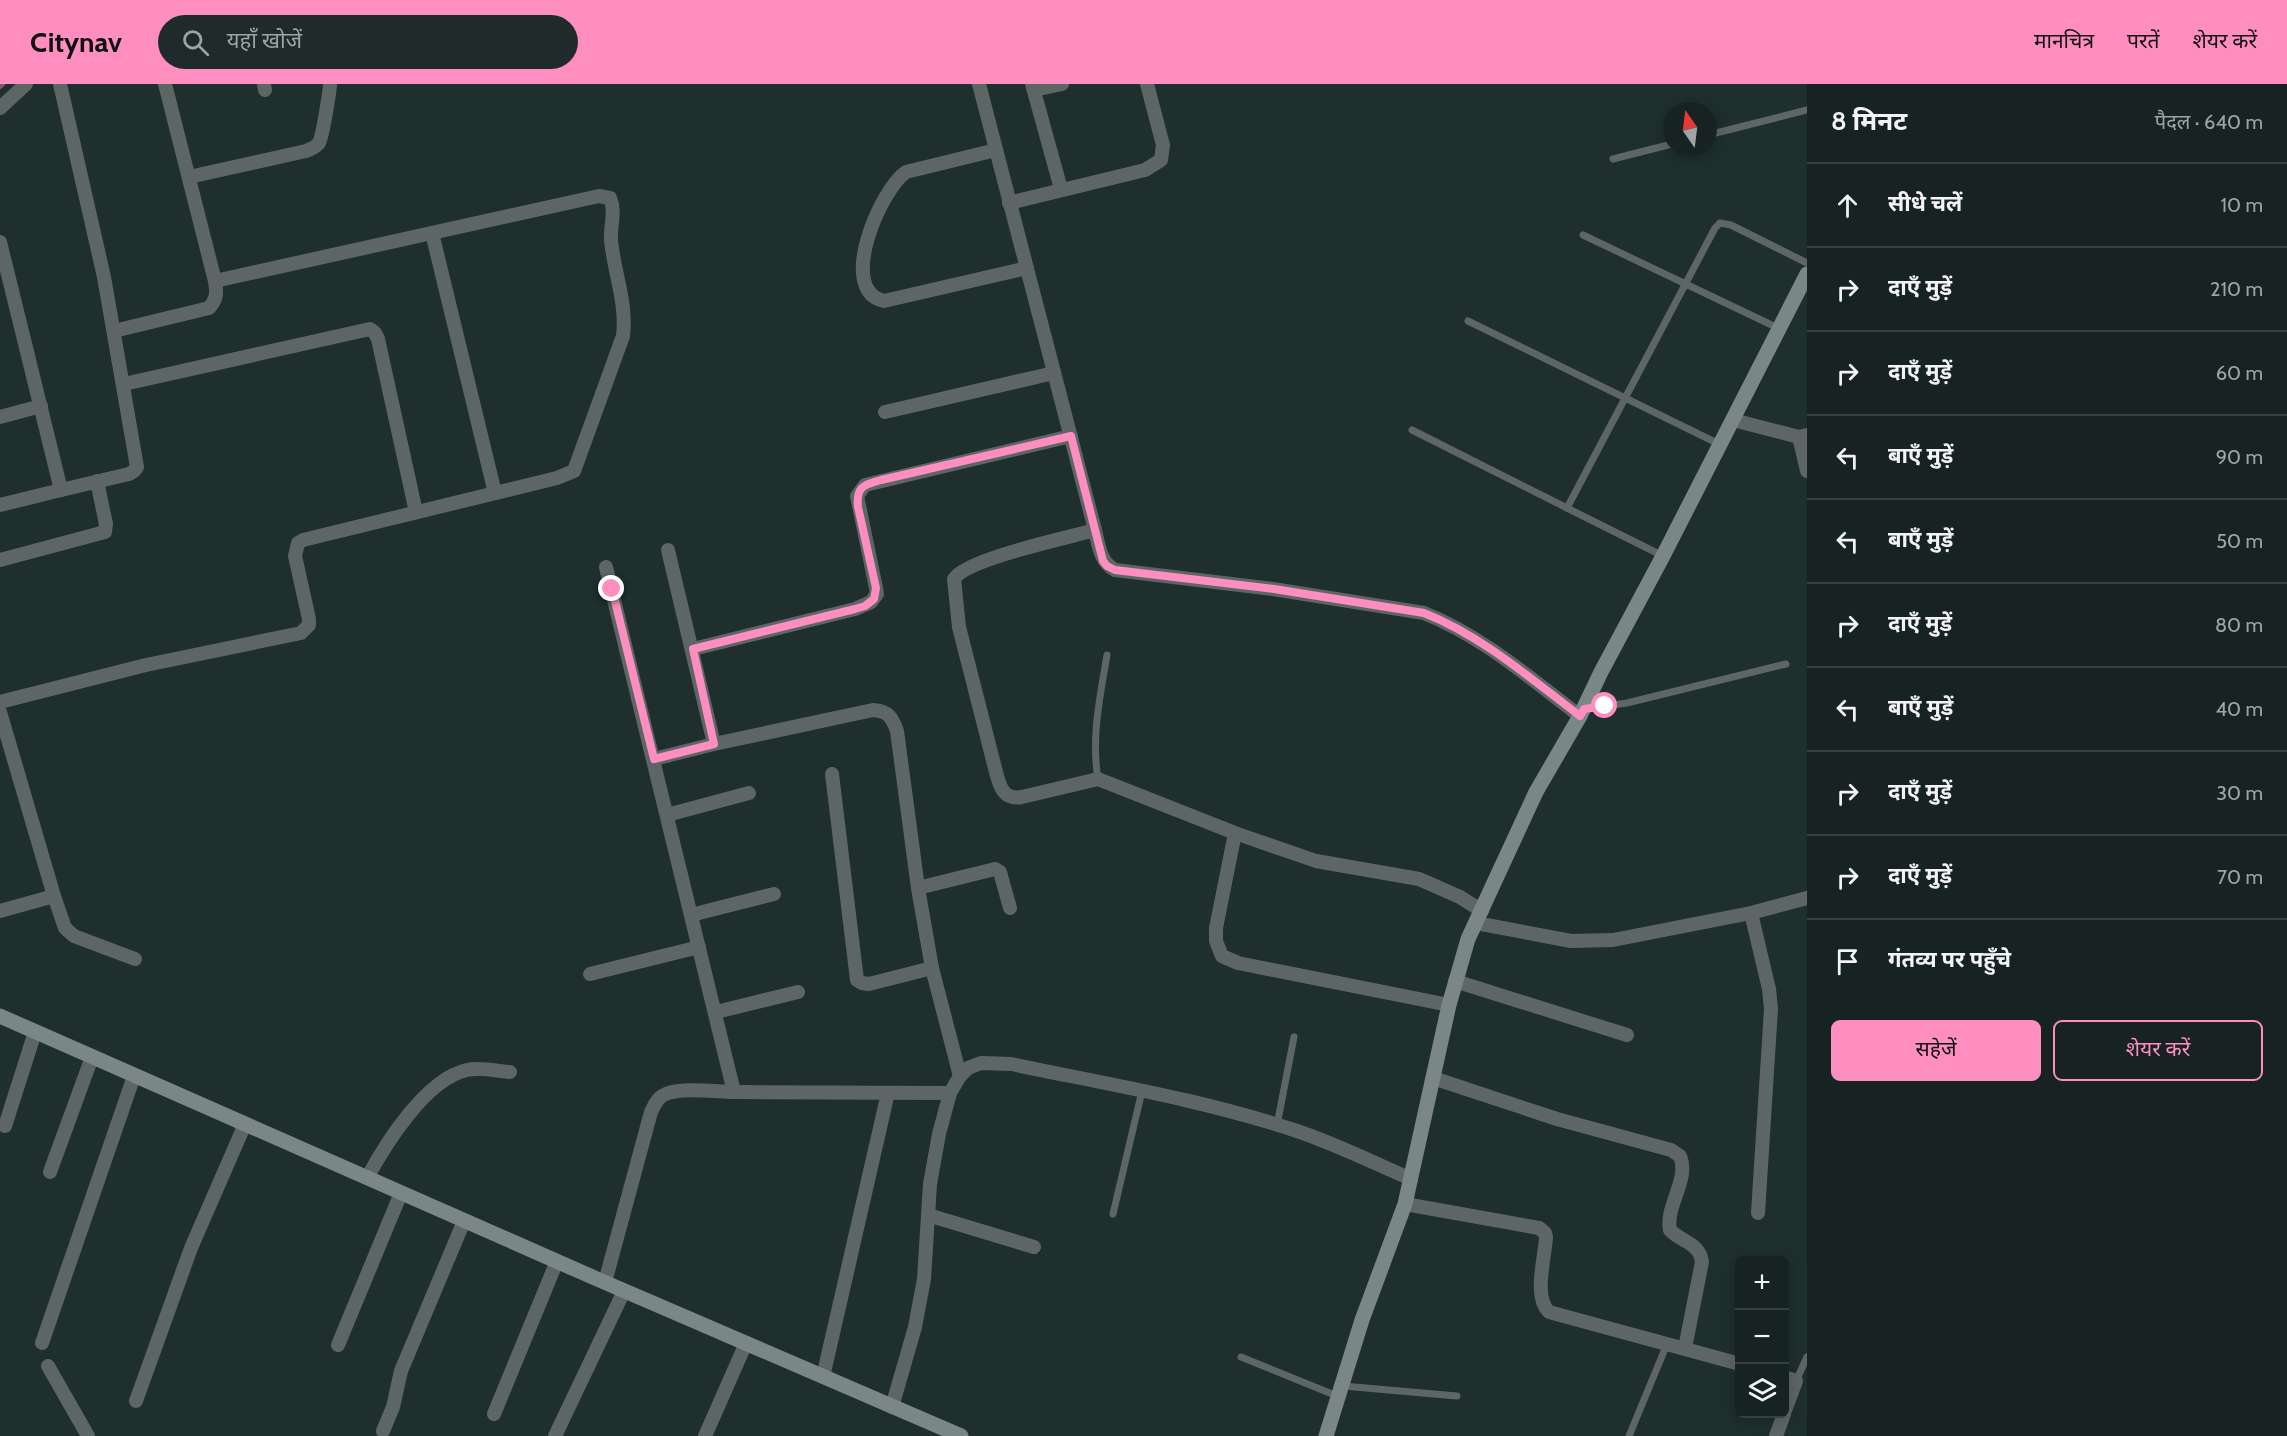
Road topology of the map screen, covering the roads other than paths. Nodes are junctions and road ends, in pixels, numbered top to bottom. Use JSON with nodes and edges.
{"nodes":[{"id":1,"x":26,"y":84,"type":"edge"},
{"id":2,"x":60,"y":84,"type":"edge"},
{"id":3,"x":165,"y":84,"type":"edge"},
{"id":4,"x":330,"y":84,"type":"edge"},
{"id":5,"x":979,"y":84,"type":"edge"},
{"id":6,"x":1062,"y":84,"type":"edge"},
{"id":7,"x":1147,"y":84,"type":"edge"},
{"id":8,"x":1033,"y":87,"type":"edge"},
{"id":9,"x":0,"y":108,"type":"edge"},
{"id":10,"x":1807,"y":110,"type":"edge"},
{"id":11,"x":1717,"y":133,"type":"edge"},
{"id":12,"x":1663,"y":146,"type":"edge"},
{"id":13,"x":996,"y":150,"type":"junction"},
{"id":14,"x":1613,"y":159,"type":"dead end"},
{"id":15,"x":189,"y":177,"type":"junction"},
{"id":16,"x":1062,"y":189,"type":"junction"},
{"id":17,"x":1009,"y":202,"type":"junction"},
{"id":18,"x":432,"y":233,"type":"junction"},
{"id":19,"x":1583,"y":235,"type":"dead end"},
{"id":20,"x":0,"y":242,"type":"edge"},
{"id":21,"x":1807,"y":263,"type":"edge"},
{"id":22,"x":1027,"y":268,"type":"junction"},
{"id":23,"x":1807,"y":274,"type":"edge"},
{"id":24,"x":215,"y":281,"type":"junction"},
{"id":25,"x":1684,"y":284,"type":"junction"},
{"id":26,"x":1468,"y":321,"type":"dead end"},
{"id":27,"x":1780,"y":329,"type":"junction"},
{"id":28,"x":114,"y":331,"type":"junction"},
{"id":29,"x":1054,"y":373,"type":"junction"},
{"id":30,"x":124,"y":384,"type":"junction"},
{"id":31,"x":1624,"y":397,"type":"junction"},
{"id":32,"x":41,"y":406,"type":"junction"},
{"id":33,"x":885,"y":412,"type":"dead end"},
{"id":34,"x":0,"y":417,"type":"edge"},
{"id":35,"x":1733,"y":420,"type":"junction"},
{"id":36,"x":1412,"y":430,"type":"dead end"},
{"id":37,"x":1071,"y":436,"type":"junction"},
{"id":38,"x":1803,"y":436,"type":"edge"},
{"id":39,"x":1720,"y":444,"type":"junction"},
{"id":40,"x":1807,"y":471,"type":"edge"},
{"id":41,"x":97,"y":481,"type":"junction"},
{"id":42,"x":61,"y":490,"type":"junction"},
{"id":43,"x":495,"y":494,"type":"junction"},
{"id":44,"x":0,"y":505,"type":"edge"},
{"id":45,"x":1567,"y":508,"type":"junction"},
{"id":46,"x":416,"y":512,"type":"junction"},
{"id":47,"x":1095,"y":530,"type":"junction"},
{"id":48,"x":668,"y":550,"type":"dead end"},
{"id":49,"x":1663,"y":556,"type":"junction"},
{"id":50,"x":0,"y":560,"type":"edge"},
{"id":51,"x":606,"y":567,"type":"dead end"},
{"id":52,"x":693,"y":649,"type":"junction"},
{"id":53,"x":1107,"y":655,"type":"dead end"},
{"id":54,"x":1786,"y":664,"type":"dead end"},
{"id":55,"x":0,"y":702,"type":"edge"},
{"id":56,"x":0,"y":712,"type":"edge"},
{"id":57,"x":1582,"y":712,"type":"junction"},
{"id":58,"x":714,"y":744,"type":"junction"},
{"id":59,"x":654,"y":759,"type":"junction"},
{"id":60,"x":832,"y":774,"type":"dead end"},
{"id":61,"x":1098,"y":779,"type":"junction"},
{"id":62,"x":749,"y":793,"type":"dead end"},
{"id":63,"x":667,"y":815,"type":"junction"},
{"id":64,"x":1235,"y":833,"type":"junction"},
{"id":65,"x":918,"y":888,"type":"junction"},
{"id":66,"x":774,"y":894,"type":"dead end"},
{"id":67,"x":54,"y":896,"type":"junction"},
{"id":68,"x":1807,"y":898,"type":"edge"},
{"id":69,"x":1011,"y":908,"type":"dead end"},
{"id":70,"x":0,"y":911,"type":"edge"},
{"id":71,"x":1751,"y":913,"type":"junction"},
{"id":72,"x":691,"y":915,"type":"junction"},
{"id":73,"x":1479,"y":916,"type":"junction"},
{"id":74,"x":699,"y":947,"type":"junction"},
{"id":75,"x":135,"y":959,"type":"dead end"},
{"id":76,"x":932,"y":968,"type":"junction"},
{"id":77,"x":590,"y":974,"type":"dead end"},
{"id":78,"x":1455,"y":981,"type":"junction"},
{"id":79,"x":798,"y":992,"type":"dead end"},
{"id":80,"x":1449,"y":1005,"type":"junction"},
{"id":81,"x":716,"y":1012,"type":"junction"},
{"id":82,"x":0,"y":1016,"type":"edge"},
{"id":83,"x":35,"y":1032,"type":"junction"},
{"id":84,"x":1627,"y":1035,"type":"dead end"},
{"id":85,"x":1294,"y":1037,"type":"dead end"},
{"id":86,"x":92,"y":1058,"type":"junction"},
{"id":87,"x":510,"y":1072,"type":"dead end"},
{"id":88,"x":135,"y":1076,"type":"junction"},
{"id":89,"x":960,"y":1076,"type":"junction"},
{"id":90,"x":1433,"y":1078,"type":"junction"},
{"id":91,"x":1142,"y":1091,"type":"junction"},
{"id":92,"x":734,"y":1092,"type":"junction"},
{"id":93,"x":888,"y":1093,"type":"junction"},
{"id":94,"x":950,"y":1093,"type":"junction"},
{"id":95,"x":245,"y":1125,"type":"junction"},
{"id":96,"x":1277,"y":1125,"type":"junction"},
{"id":97,"x":5,"y":1126,"type":"dead end"},
{"id":98,"x":50,"y":1172,"type":"dead end"},
{"id":99,"x":367,"y":1178,"type":"junction"},
{"id":100,"x":1411,"y":1179,"type":"junction"},
{"id":101,"x":401,"y":1193,"type":"junction"},
{"id":102,"x":1405,"y":1204,"type":"junction"},
{"id":103,"x":1758,"y":1213,"type":"dead end"},
{"id":104,"x":1113,"y":1214,"type":"dead end"},
{"id":105,"x":928,"y":1215,"type":"junction"},
{"id":106,"x":464,"y":1221,"type":"junction"},
{"id":107,"x":1034,"y":1247,"type":"dead end"},
{"id":108,"x":557,"y":1261,"type":"junction"},
{"id":109,"x":605,"y":1282,"type":"junction"},
{"id":110,"x":624,"y":1291,"type":"junction"},
{"id":111,"x":42,"y":1343,"type":"dead end"},
{"id":112,"x":746,"y":1343,"type":"junction"},
{"id":113,"x":1667,"y":1343,"type":"junction"},
{"id":114,"x":338,"y":1345,"type":"dead end"},
{"id":115,"x":1685,"y":1348,"type":"junction"},
{"id":116,"x":1240,"y":1356,"type":"dead end"},
{"id":117,"x":1807,"y":1356,"type":"edge"},
{"id":118,"x":1735,"y":1363,"type":"edge"},
{"id":119,"x":48,"y":1366,"type":"dead end"},
{"id":120,"x":824,"y":1377,"type":"junction"},
{"id":121,"x":1791,"y":1379,"type":"edge"},
{"id":122,"x":1339,"y":1391,"type":"junction"},
{"id":123,"x":1456,"y":1396,"type":"dead end"},
{"id":124,"x":136,"y":1401,"type":"dead end"},
{"id":125,"x":892,"y":1407,"type":"junction"},
{"id":126,"x":494,"y":1414,"type":"dead end"},
{"id":127,"x":1782,"y":1418,"type":"edge"},
{"id":128,"x":383,"y":1431,"type":"dead end"},
{"id":129,"x":88,"y":1436,"type":"edge"},
{"id":130,"x":555,"y":1436,"type":"edge"},
{"id":131,"x":705,"y":1436,"type":"edge"},
{"id":132,"x":961,"y":1436,"type":"edge"},
{"id":133,"x":1326,"y":1436,"type":"edge"},
{"id":134,"x":1629,"y":1436,"type":"edge"},
{"id":135,"x":1776,"y":1436,"type":"edge"}],
"edges":[{"from":1,"to":9,"type":"street"},
{"from":2,"to":28,"type":"street"},
{"from":3,"to":15,"type":"street"},
{"from":4,"to":15,"type":"street"},
{"from":5,"to":13,"type":"street"},
{"from":6,"to":8,"type":"street"},
{"from":7,"to":16,"type":"street"},
{"from":8,"to":16,"type":"street"},
{"from":10,"to":11,"type":"lane"},
{"from":12,"to":14,"type":"lane"},
{"from":13,"to":17,"type":"street"},
{"from":13,"to":22,"type":"street"},
{"from":15,"to":24,"type":"street"},
{"from":16,"to":17,"type":"street"},
{"from":17,"to":22,"type":"street"},
{"from":18,"to":24,"type":"street"},
{"from":18,"to":43,"type":"street"},
{"from":18,"to":43,"type":"street"},
{"from":19,"to":25,"type":"lane"},
{"from":20,"to":32,"type":"street"},
{"from":21,"to":25,"type":"lane"},
{"from":22,"to":29,"type":"street"},
{"from":23,"to":27,"type":"street"},
{"from":24,"to":28,"type":"street"},
{"from":25,"to":27,"type":"lane"},
{"from":25,"to":31,"type":"lane"},
{"from":26,"to":31,"type":"lane"},
{"from":27,"to":35,"type":"street"},
{"from":28,"to":30,"type":"street"},
{"from":29,"to":33,"type":"street"},
{"from":29,"to":37,"type":"street"},
{"from":30,"to":41,"type":"street"},
{"from":30,"to":46,"type":"street"},
{"from":31,"to":39,"type":"lane"},
{"from":31,"to":45,"type":"lane"},
{"from":32,"to":34,"type":"street"},
{"from":32,"to":42,"type":"street"},
{"from":35,"to":38,"type":"street"},
{"from":35,"to":39,"type":"street"},
{"from":36,"to":45,"type":"lane"},
{"from":37,"to":47,"type":"street"},
{"from":37,"to":52,"type":"street"},
{"from":38,"to":40,"type":"street"},
{"from":39,"to":49,"type":"street"},
{"from":41,"to":42,"type":"street"},
{"from":41,"to":50,"type":"street"},
{"from":42,"to":44,"type":"street"},
{"from":43,"to":46,"type":"street"},
{"from":45,"to":49,"type":"lane"},
{"from":46,"to":55,"type":"street"},
{"from":47,"to":57,"type":"street"},
{"from":47,"to":61,"type":"street"},
{"from":48,"to":52,"type":"street"},
{"from":49,"to":57,"type":"street"},
{"from":51,"to":59,"type":"street"},
{"from":52,"to":58,"type":"street"},
{"from":53,"to":61,"type":"lane"},
{"from":54,"to":57,"type":"lane"},
{"from":56,"to":67,"type":"street"},
{"from":57,"to":73,"type":"street"},
{"from":58,"to":59,"type":"street"},
{"from":58,"to":65,"type":"street"},
{"from":59,"to":63,"type":"street"},
{"from":60,"to":76,"type":"street"},
{"from":61,"to":64,"type":"street"},
{"from":62,"to":63,"type":"street"},
{"from":63,"to":72,"type":"street"},
{"from":64,"to":73,"type":"street"},
{"from":64,"to":80,"type":"street"},
{"from":65,"to":69,"type":"street"},
{"from":65,"to":76,"type":"street"},
{"from":66,"to":72,"type":"street"},
{"from":67,"to":70,"type":"street"},
{"from":67,"to":75,"type":"street"},
{"from":68,"to":71,"type":"street"},
{"from":71,"to":73,"type":"street"},
{"from":71,"to":103,"type":"street"},
{"from":72,"to":74,"type":"street"},
{"from":73,"to":78,"type":"street"},
{"from":74,"to":77,"type":"street"},
{"from":74,"to":81,"type":"street"},
{"from":76,"to":89,"type":"street"},
{"from":78,"to":80,"type":"street"},
{"from":78,"to":84,"type":"street"},
{"from":79,"to":81,"type":"street"},
{"from":80,"to":90,"type":"street"},
{"from":81,"to":92,"type":"street"},
{"from":82,"to":83,"type":"street"},
{"from":83,"to":86,"type":"street"},
{"from":83,"to":97,"type":"street"},
{"from":85,"to":96,"type":"lane"},
{"from":86,"to":88,"type":"street"},
{"from":86,"to":98,"type":"street"},
{"from":87,"to":99,"type":"street"},
{"from":88,"to":95,"type":"street"},
{"from":88,"to":111,"type":"street"},
{"from":89,"to":91,"type":"street"},
{"from":89,"to":94,"type":"street"},
{"from":90,"to":100,"type":"street"},
{"from":90,"to":115,"type":"street"},
{"from":91,"to":96,"type":"street"},
{"from":91,"to":104,"type":"lane"},
{"from":92,"to":93,"type":"street"},
{"from":92,"to":109,"type":"street"},
{"from":93,"to":94,"type":"street"},
{"from":93,"to":120,"type":"street"},
{"from":94,"to":105,"type":"street"},
{"from":95,"to":99,"type":"street"},
{"from":95,"to":124,"type":"street"},
{"from":96,"to":100,"type":"street"},
{"from":99,"to":101,"type":"street"},
{"from":100,"to":102,"type":"street"},
{"from":101,"to":106,"type":"street"},
{"from":101,"to":114,"type":"street"},
{"from":102,"to":113,"type":"street"},
{"from":102,"to":122,"type":"street"},
{"from":105,"to":107,"type":"street"},
{"from":105,"to":125,"type":"street"},
{"from":106,"to":108,"type":"street"},
{"from":106,"to":128,"type":"street"},
{"from":108,"to":109,"type":"street"},
{"from":108,"to":126,"type":"street"},
{"from":109,"to":110,"type":"street"},
{"from":110,"to":112,"type":"street"},
{"from":110,"to":130,"type":"street"},
{"from":112,"to":120,"type":"street"},
{"from":112,"to":131,"type":"street"},
{"from":113,"to":115,"type":"street"},
{"from":113,"to":134,"type":"lane"},
{"from":115,"to":118,"type":"street"},
{"from":116,"to":122,"type":"lane"},
{"from":117,"to":121,"type":"lane"},
{"from":119,"to":129,"type":"street"},
{"from":120,"to":125,"type":"street"},
{"from":122,"to":123,"type":"lane"},
{"from":122,"to":133,"type":"street"},
{"from":125,"to":132,"type":"street"},
{"from":127,"to":135,"type":"street"}]}
